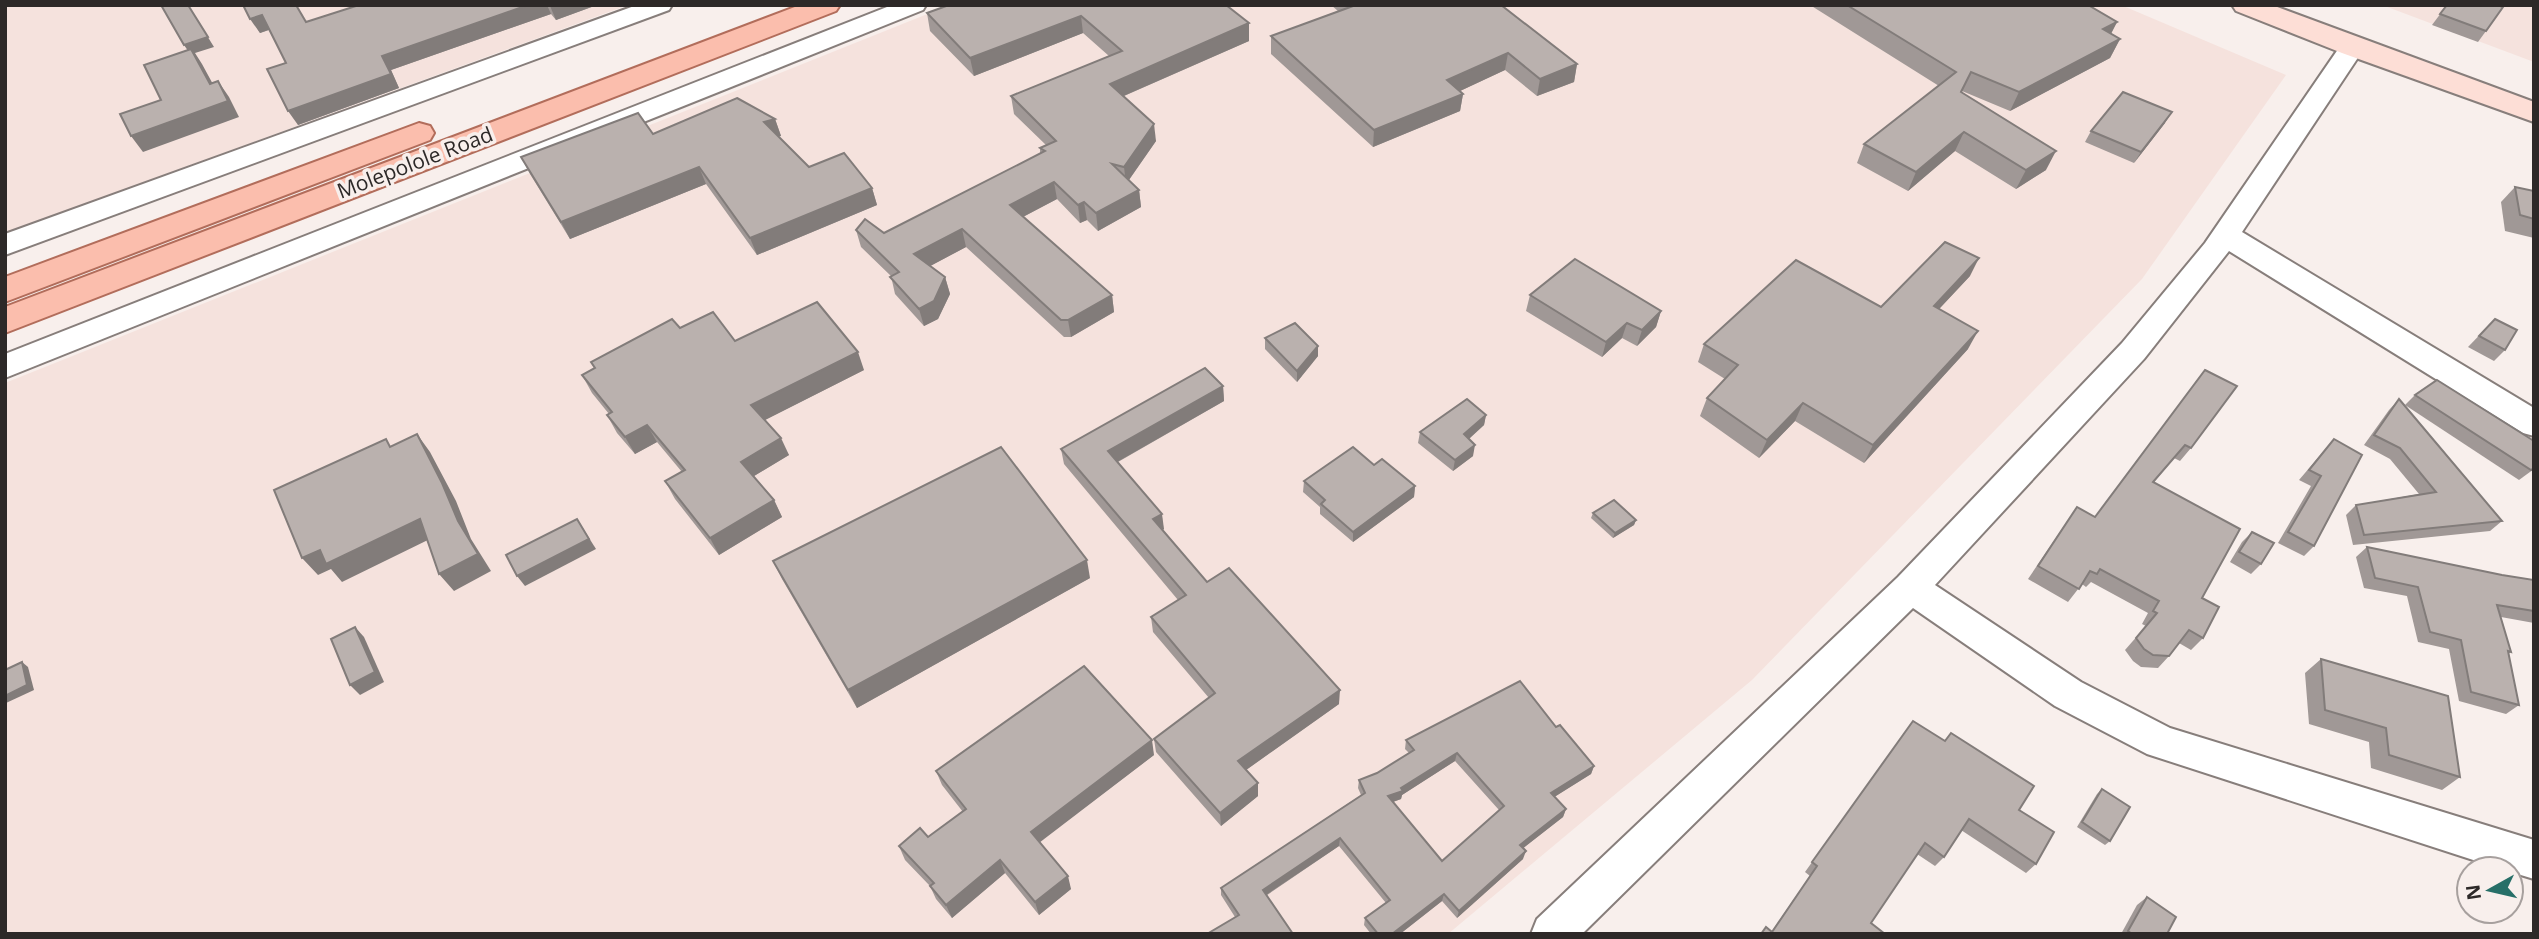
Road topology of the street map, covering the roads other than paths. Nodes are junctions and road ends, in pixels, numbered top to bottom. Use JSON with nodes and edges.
{"nodes":[{"id":1,"x":660,"y":5,"type":"edge"},
{"id":2,"x":753,"y":5,"type":"edge"},
{"id":3,"x":826,"y":5,"type":"edge"},
{"id":4,"x":914,"y":5,"type":"edge"},
{"id":5,"x":2246,"y":5,"type":"edge"},
{"id":6,"x":2352,"y":47,"type":"junction"},
{"id":7,"x":2534,"y":113,"type":"edge"},
{"id":8,"x":2225,"y":235,"type":"junction"},
{"id":9,"x":5,"y":245,"type":"edge"},
{"id":10,"x":5,"y":290,"type":"edge"},
{"id":11,"x":5,"y":321,"type":"edge"},
{"id":12,"x":5,"y":367,"type":"edge"},
{"id":13,"x":2534,"y":424,"type":"edge"},
{"id":14,"x":1911,"y":587,"type":"junction"},
{"id":15,"x":2534,"y":860,"type":"edge"},
{"id":16,"x":1552,"y":934,"type":"edge"}],
"edges":[{"from":1,"to":9,"type":"street"},
{"from":2,"to":10,"type":"main road","name":"Molepolole Road"},
{"from":3,"to":11,"type":"main road","name":"Molepolole Road"},
{"from":4,"to":12,"type":"street"},
{"from":5,"to":6,"type":"main road"},
{"from":6,"to":7,"type":"main road"},
{"from":6,"to":8,"type":"street"},
{"from":8,"to":13,"type":"street"},
{"from":8,"to":14,"type":"street"},
{"from":14,"to":15,"type":"street"},
{"from":14,"to":16,"type":"street"}]}
